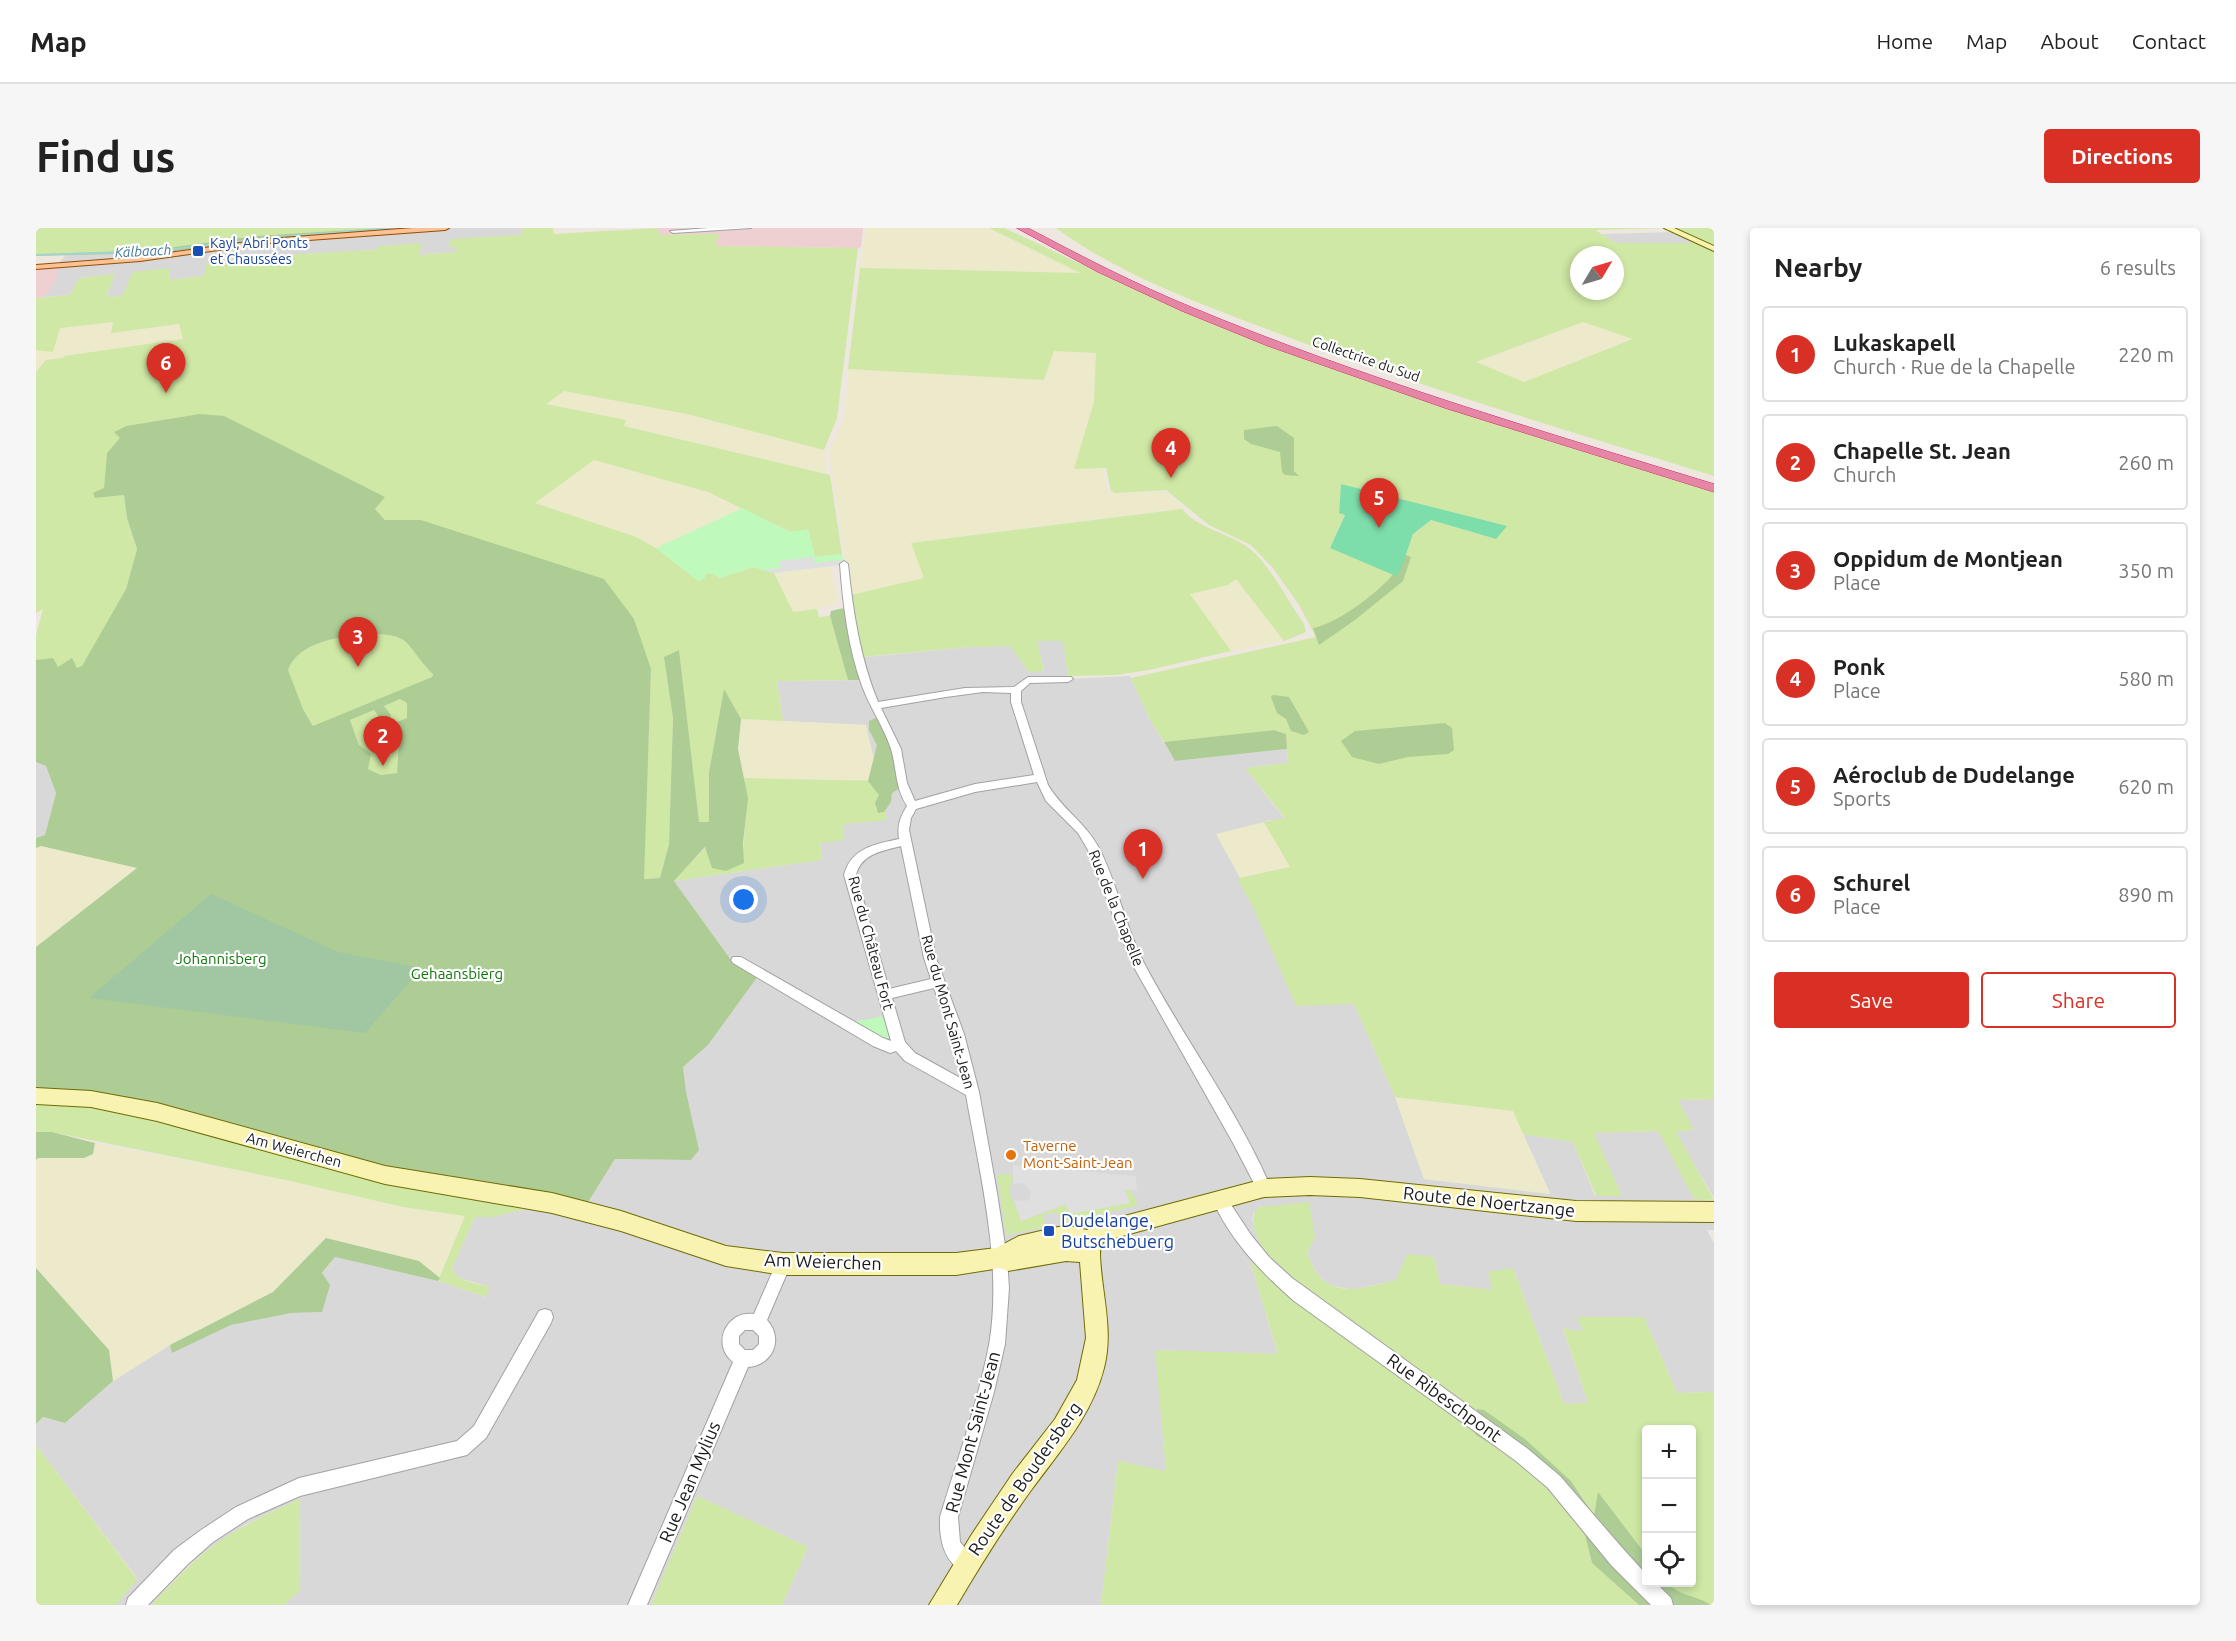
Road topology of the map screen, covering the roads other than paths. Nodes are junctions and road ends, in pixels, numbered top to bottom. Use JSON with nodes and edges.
{"nodes":[{"id":1,"x":445,"y":228,"type":"edge"},
{"id":2,"x":1031,"y":228,"type":"edge"},
{"id":3,"x":1668,"y":228,"type":"edge"},
{"id":4,"x":1016,"y":229,"type":"edge"},
{"id":5,"x":748,"y":230,"type":"edge"},
{"id":6,"x":673,"y":231,"type":"dead end"},
{"id":7,"x":1058,"y":236,"type":"dead end"},
{"id":8,"x":1714,"y":249,"type":"edge"},
{"id":9,"x":1085,"y":259,"type":"junction"},
{"id":10,"x":36,"y":267,"type":"edge"},
{"id":11,"x":1714,"y":482,"type":"edge"},
{"id":12,"x":1714,"y":488,"type":"edge"},
{"id":13,"x":844,"y":564,"type":"dead end"},
{"id":14,"x":1068,"y":679,"type":"dead end"},
{"id":15,"x":1016,"y":690,"type":"junction"},
{"id":16,"x":874,"y":706,"type":"junction"},
{"id":17,"x":1039,"y":778,"type":"junction"},
{"id":18,"x":912,"y":806,"type":"junction"},
{"id":19,"x":906,"y":841,"type":"junction"},
{"id":20,"x":737,"y":960,"type":"dead end"},
{"id":21,"x":938,"y":982,"type":"junction"},
{"id":22,"x":884,"y":995,"type":"junction"},
{"id":23,"x":899,"y":1045,"type":"junction"},
{"id":24,"x":972,"y":1092,"type":"junction"},
{"id":25,"x":36,"y":1096,"type":"edge"},
{"id":26,"x":1264,"y":1188,"type":"junction"},
{"id":27,"x":1219,"y":1199,"type":"junction"},
{"id":28,"x":1714,"y":1212,"type":"edge"},
{"id":29,"x":1090,"y":1246,"type":"junction"},
{"id":30,"x":999,"y":1258,"type":"junction"},
{"id":31,"x":783,"y":1264,"type":"junction"},
{"id":32,"x":545,"y":1317,"type":"dead end"},
{"id":33,"x":758,"y":1322,"type":"junction"},
{"id":34,"x":743,"y":1359,"type":"junction"},
{"id":35,"x":966,"y":1564,"type":"junction"},
{"id":36,"x":135,"y":1605,"type":"edge"},
{"id":37,"x":637,"y":1605,"type":"edge"},
{"id":38,"x":942,"y":1605,"type":"edge"},
{"id":39,"x":1664,"y":1605,"type":"edge"}],
"edges":[{"from":1,"to":10,"type":"main road"},
{"from":2,"to":9,"type":"highway","name":"Collectrice du Sud"},
{"from":3,"to":8,"type":"main road"},
{"from":4,"to":9,"type":"highway"},
{"from":5,"to":6,"type":"street"},
{"from":7,"to":9,"type":"highway"},
{"from":9,"to":11,"type":"highway","name":"Collectrice du Sud"},
{"from":9,"to":12,"type":"highway","name":"Collectrice du Sud"},
{"from":13,"to":16,"type":"street"},
{"from":14,"to":15,"type":"street"},
{"from":15,"to":16,"type":"street"},
{"from":15,"to":17,"type":"street","name":"Rue de la Chapelle"},
{"from":16,"to":18,"type":"street"},
{"from":17,"to":18,"type":"street"},
{"from":17,"to":26,"type":"street","name":"Rue de la Chapelle"},
{"from":18,"to":19,"type":"street","name":"Rue du Mont Saint-Jean"},
{"from":19,"to":21,"type":"street","name":"Rue du Mont Saint-Jean"},
{"from":19,"to":22,"type":"street","name":"Rue du Château Fort"},
{"from":20,"to":23,"type":"street"},
{"from":21,"to":22,"type":"street"},
{"from":21,"to":24,"type":"street","name":"Rue du Mont Saint-Jean"},
{"from":22,"to":23,"type":"street","name":"Rue du Château Fort"},
{"from":23,"to":24,"type":"street"},
{"from":24,"to":30,"type":"street","name":"Rue du Mont Saint-Jean"},
{"from":25,"to":31,"type":"main road","name":"Am Weierchen"},
{"from":26,"to":27,"type":"main road","name":"Route de Noertzange"},
{"from":26,"to":28,"type":"main road","name":"Route de Noertzange"},
{"from":27,"to":29,"type":"main road","name":"Route de Noertzange"},
{"from":27,"to":39,"type":"street","name":"Rue Ribeschpont"},
{"from":29,"to":30,"type":"main road","name":"Am Weierchen"},
{"from":29,"to":35,"type":"main road","name":"Route de Boudersberg"},
{"from":30,"to":31,"type":"main road","name":"Am Weierchen"},
{"from":30,"to":35,"type":"street","name":"Rue Mont Saint-Jean"},
{"from":31,"to":33,"type":"street"},
{"from":32,"to":36,"type":"street"},
{"from":33,"to":34,"type":"street"},
{"from":33,"to":34,"type":"street"},
{"from":34,"to":37,"type":"street","name":"Rue Jean Mylius"},
{"from":35,"to":38,"type":"main road","name":"Route de Boudersberg"}]}
